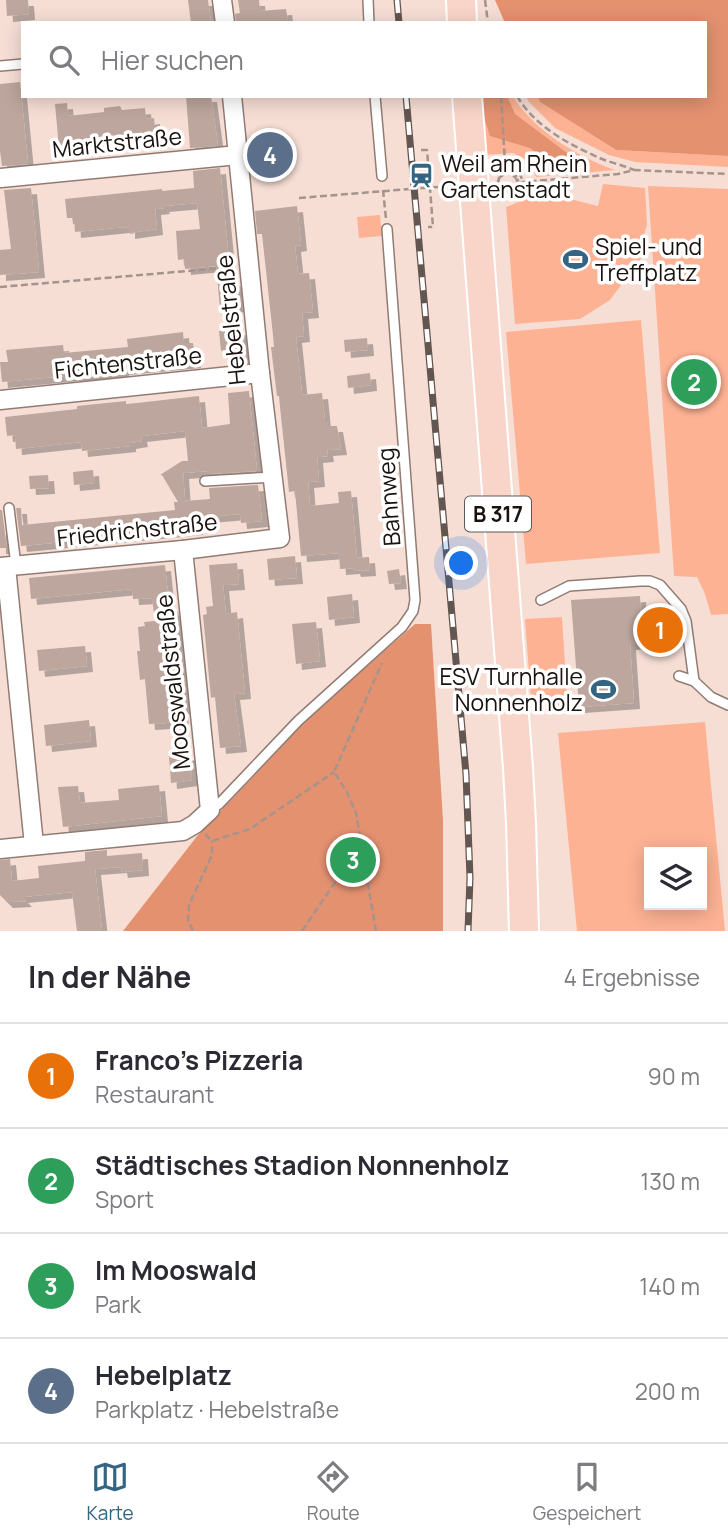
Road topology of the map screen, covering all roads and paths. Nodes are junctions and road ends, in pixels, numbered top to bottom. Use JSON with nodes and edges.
{"nodes":[{"id":1,"x":222,"y":0,"type":"edge"},
{"id":2,"x":368,"y":0,"type":"edge"},
{"id":3,"x":461,"y":0,"type":"edge"},
{"id":4,"x":485,"y":0,"type":"edge"},
{"id":5,"x":225,"y":21,"type":"edge"},
{"id":6,"x":369,"y":21,"type":"edge"},
{"id":7,"x":462,"y":21,"type":"edge"},
{"id":8,"x":488,"y":21,"type":"edge"},
{"id":9,"x":21,"y":64,"type":"edge"},
{"id":10,"x":0,"y":66,"type":"edge"},
{"id":11,"x":232,"y":98,"type":"edge"},
{"id":12,"x":376,"y":98,"type":"edge"},
{"id":13,"x":467,"y":98,"type":"edge"},
{"id":14,"x":501,"y":98,"type":"edge"},
{"id":15,"x":518,"y":98,"type":"edge"},
{"id":16,"x":421,"y":150,"type":"dead end"},
{"id":17,"x":238,"y":155,"type":"junction"},
{"id":18,"x":634,"y":170,"type":"junction"},
{"id":19,"x":728,"y":174,"type":"edge"},
{"id":20,"x":382,"y":176,"type":"joint"},
{"id":21,"x":1,"y":178,"type":"edge"},
{"id":22,"x":523,"y":182,"type":"junction"},
{"id":23,"x":430,"y":188,"type":"junction"},
{"id":24,"x":384,"y":191,"type":"junction"},
{"id":25,"x":299,"y":198,"type":"dead end"},
{"id":26,"x":428,"y":227,"type":"dead end"},
{"id":27,"x":387,"y":229,"type":"joint"},
{"id":28,"x":249,"y":265,"type":"junction"},
{"id":29,"x":0,"y":287,"type":"edge"},
{"id":30,"x":260,"y":373,"type":"junction"},
{"id":31,"x":0,"y":400,"type":"edge"},
{"id":32,"x":273,"y":477,"type":"junction"},
{"id":33,"x":205,"y":481,"type":"dead end"},
{"id":34,"x":9,"y":508,"type":"dead end"},
{"id":35,"x":280,"y":538,"type":"joint"},
{"id":36,"x":183,"y":550,"type":"junction"},
{"id":37,"x":7,"y":567,"type":"edge"},
{"id":38,"x":541,"y":600,"type":"dead end"},
{"id":39,"x":385,"y":643,"type":"junction"},
{"id":40,"x":679,"y":676,"type":"dead end"},
{"id":41,"x":694,"y":681,"type":"junction"},
{"id":42,"x":728,"y":705,"type":"edge"},
{"id":43,"x":334,"y":772,"type":"junction"},
{"id":44,"x":210,"y":810,"type":"junction"},
{"id":45,"x":195,"y":824,"type":"junction"},
{"id":46,"x":212,"y":841,"type":"junction"},
{"id":47,"x":361,"y":844,"type":"junction"},
{"id":48,"x":34,"y":845,"type":"junction"},
{"id":49,"x":0,"y":849,"type":"edge"},
{"id":50,"x":193,"y":931,"type":"edge"},
{"id":51,"x":303,"y":931,"type":"edge"},
{"id":52,"x":376,"y":931,"type":"edge"},
{"id":53,"x":524,"y":931,"type":"edge"}],
"edges":[{"from":1,"to":5,"type":"street"},
{"from":2,"to":6,"type":"lane"},
{"from":3,"to":7,"type":"main road"},
{"from":4,"to":8,"type":"path"},
{"from":9,"to":10,"type":"lane"},
{"from":11,"to":17,"type":"street","name":"Hebelstraße"},
{"from":12,"to":20,"type":"lane"},
{"from":13,"to":53,"type":"main road","number":"B 317"},
{"from":14,"to":22,"type":"path"},
{"from":15,"to":18,"type":"path"},
{"from":16,"to":23,"type":"path"},
{"from":17,"to":21,"type":"street","name":"Marktstraße"},
{"from":17,"to":28,"type":"street","name":"Hebelstraße"},
{"from":18,"to":19,"type":"path"},
{"from":18,"to":22,"type":"path"},
{"from":20,"to":24,"type":"path"},
{"from":22,"to":23,"type":"path","bridge":true},
{"from":23,"to":24,"type":"path","bridge":true},
{"from":23,"to":26,"type":"path"},
{"from":24,"to":25,"type":"path"},
{"from":24,"to":27,"type":"path"},
{"from":27,"to":39,"type":"lane","name":"Bahnweg"},
{"from":28,"to":29,"type":"path"},
{"from":28,"to":30,"type":"street","name":"Hebelstraße"},
{"from":30,"to":31,"type":"street","name":"Fichtenstraße"},
{"from":30,"to":32,"type":"street","name":"Hebelstraße"},
{"from":32,"to":33,"type":"lane"},
{"from":32,"to":35,"type":"street","name":"Hebelstraße"},
{"from":34,"to":37,"type":"lane"},
{"from":35,"to":36,"type":"street","name":"Friedrichstraße"},
{"from":36,"to":37,"type":"street","name":"Friedrichstraße"},
{"from":36,"to":44,"type":"street","name":"Mooswaldstraße"},
{"from":37,"to":48,"type":"street"},
{"from":38,"to":41,"type":"lane"},
{"from":39,"to":43,"type":"path"},
{"from":39,"to":44,"type":"lane","name":"Bahnweg"},
{"from":40,"to":41,"type":"lane"},
{"from":41,"to":42,"type":"lane"},
{"from":43,"to":46,"type":"path"},
{"from":43,"to":47,"type":"path"},
{"from":44,"to":45,"type":"street"},
{"from":45,"to":46,"type":"path"},
{"from":45,"to":48,"type":"street"},
{"from":46,"to":50,"type":"path"},
{"from":47,"to":51,"type":"path"},
{"from":47,"to":52,"type":"path"},
{"from":48,"to":49,"type":"street"}]}
